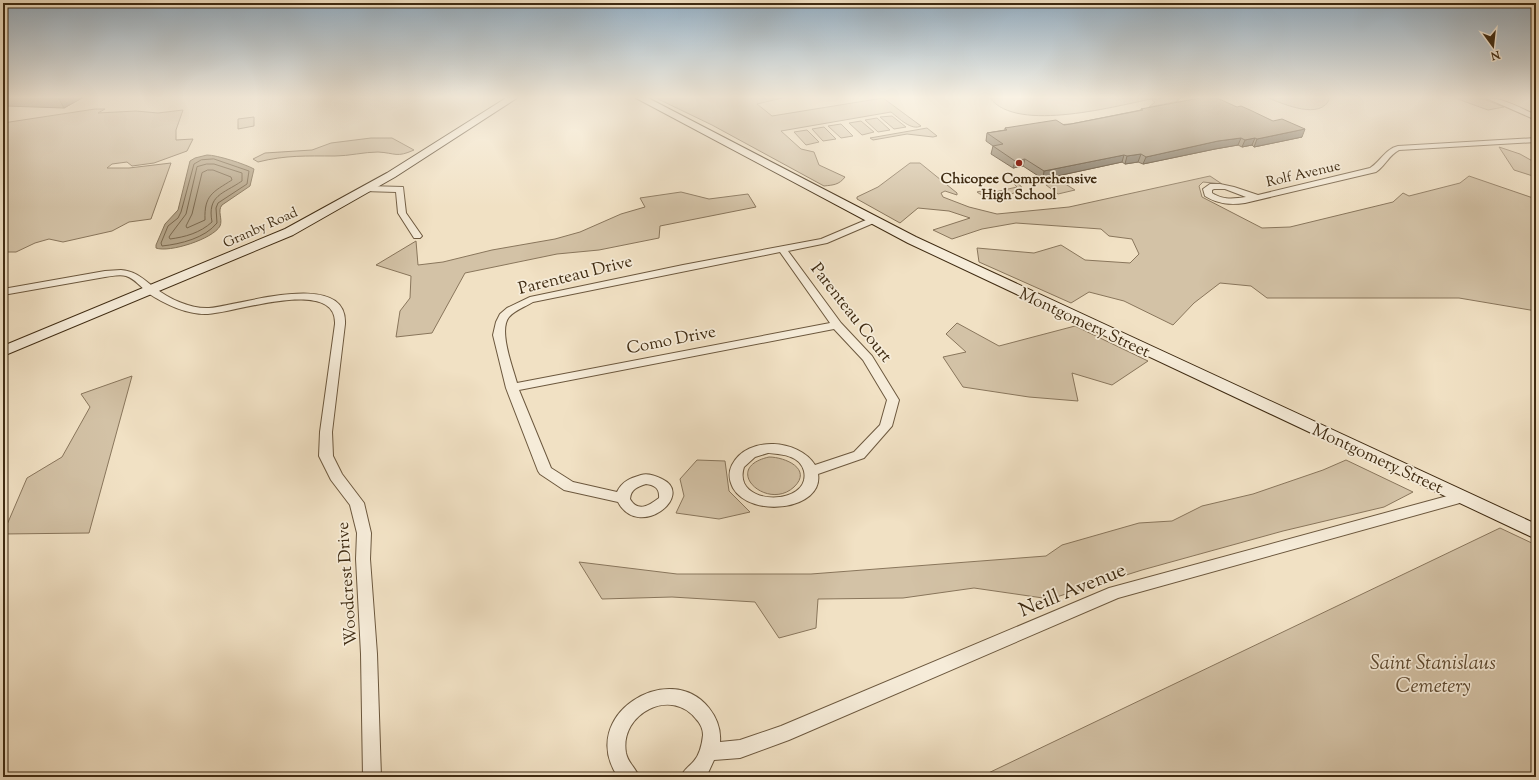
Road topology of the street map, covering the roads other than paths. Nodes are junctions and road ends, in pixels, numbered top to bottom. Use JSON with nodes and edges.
{"nodes":[{"id":1,"x":455,"y":134,"type":"edge"},
{"id":2,"x":710,"y":134,"type":"edge"},
{"id":3,"x":1536,"y":140,"type":"edge"},
{"id":4,"x":367,"y":189,"type":"junction"},
{"id":5,"x":1258,"y":198,"type":"junction"},
{"id":6,"x":873,"y":220,"type":"junction"},
{"id":7,"x":417,"y":236,"type":"dead end"},
{"id":8,"x":782,"y":249,"type":"junction"},
{"id":9,"x":151,"y":290,"type":"junction"},
{"id":10,"x":3,"y":292,"type":"edge"},
{"id":11,"x":837,"y":325,"type":"junction"},
{"id":12,"x":3,"y":352,"type":"edge"},
{"id":13,"x":512,"y":388,"type":"junction"},
{"id":14,"x":812,"y":471,"type":"junction"},
{"id":15,"x":1462,"y":497,"type":"junction"},
{"id":16,"x":622,"y":498,"type":"dead end"},
{"id":17,"x":1536,"y":532,"type":"edge"},
{"id":18,"x":709,"y":752,"type":"junction"},
{"id":19,"x":372,"y":777,"type":"edge"},
{"id":20,"x":630,"y":777,"type":"edge"},
{"id":21,"x":690,"y":777,"type":"edge"}],
"edges":[{"from":1,"to":4,"type":"main road","name":"Granby Road"},
{"from":2,"to":6,"type":"main road","name":"Montgomery Street"},
{"from":3,"to":5,"type":"street","name":"Rolf Avenue"},
{"from":4,"to":7,"type":"street"},
{"from":4,"to":9,"type":"main road","name":"Granby Road"},
{"from":5,"to":5,"type":"street","name":"Rolf Avenue"},
{"from":6,"to":8,"type":"street","name":"Parenteau Drive"},
{"from":6,"to":15,"type":"main road","name":"Montgomery Street"},
{"from":8,"to":11,"type":"street","name":"Parenteau Court"},
{"from":8,"to":13,"type":"street","name":"Parenteau Drive"},
{"from":9,"to":10,"type":"street","name":"Woodcrest Drive"},
{"from":9,"to":12,"type":"main road","name":"Granby Road"},
{"from":9,"to":19,"type":"street","name":"Woodcrest Drive"},
{"from":11,"to":13,"type":"street","name":"Como Drive"},
{"from":11,"to":14,"type":"street","name":"Parenteau Court"},
{"from":13,"to":16,"type":"street","name":"Parenteau Drive"},
{"from":14,"to":14,"type":"street"},
{"from":15,"to":17,"type":"main road","name":"Montgomery Street"},
{"from":15,"to":18,"type":"street","name":"Neill Avenue"},
{"from":18,"to":20,"type":"street"},
{"from":18,"to":21,"type":"street"}]}
